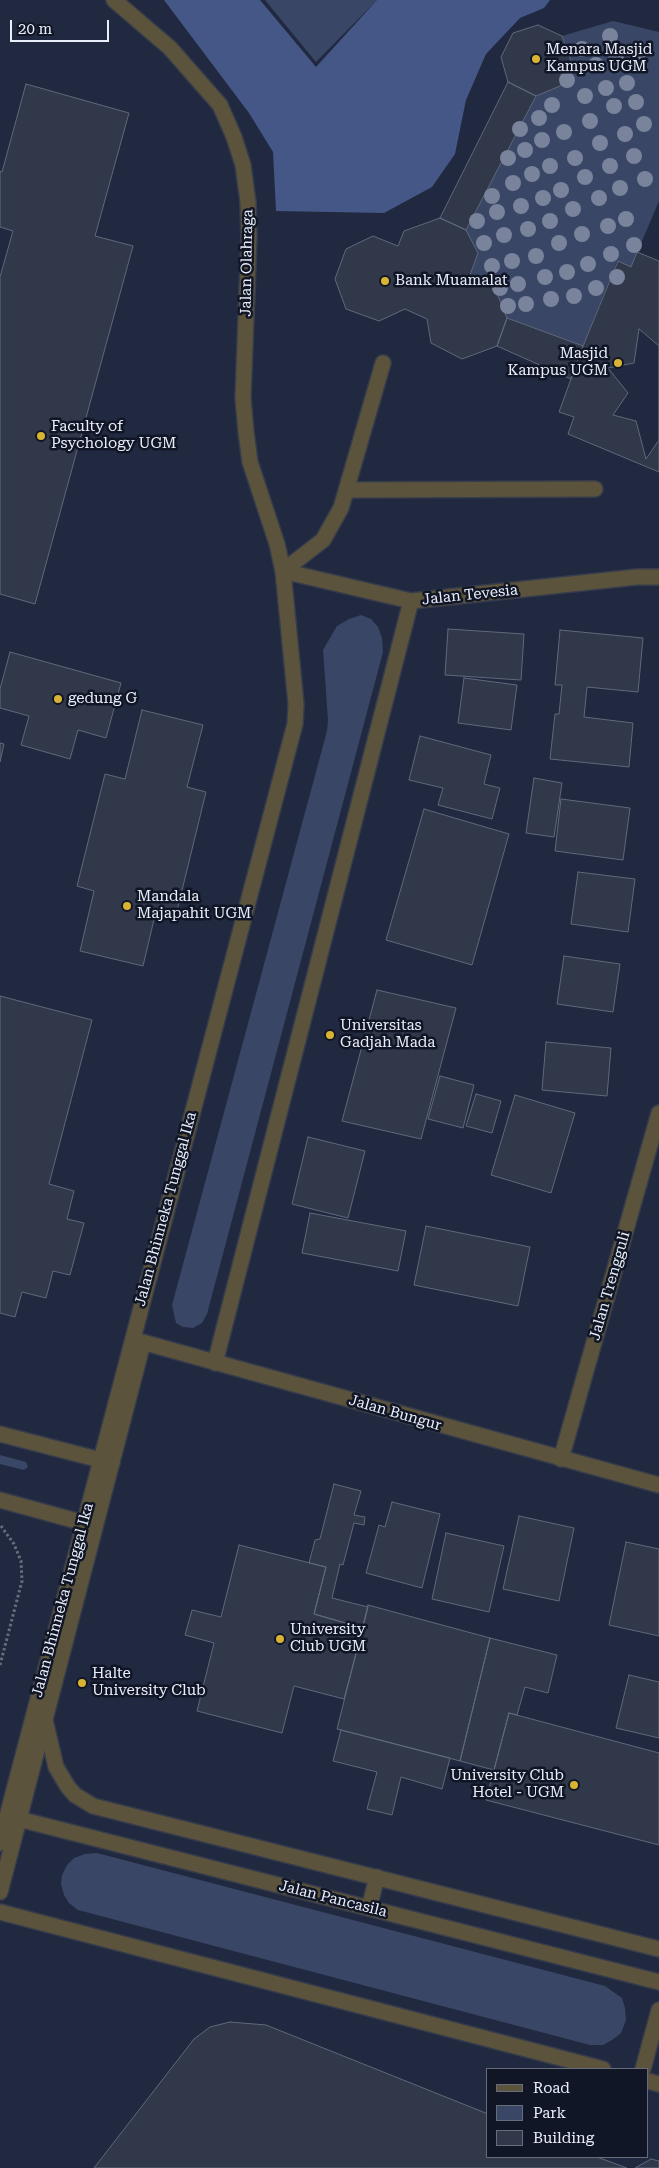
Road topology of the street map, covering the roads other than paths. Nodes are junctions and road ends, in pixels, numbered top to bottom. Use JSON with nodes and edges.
{"nodes":[{"id":1,"x":114,"y":0,"type":"edge"},
{"id":2,"x":383,"y":363,"type":"dead end"},
{"id":3,"x":595,"y":489,"type":"dead end"},
{"id":4,"x":347,"y":490,"type":"junction"},
{"id":5,"x":283,"y":571,"type":"junction"},
{"id":6,"x":659,"y":577,"type":"edge"},
{"id":7,"x":411,"y":601,"type":"junction"},
{"id":8,"x":659,"y":1115,"type":"edge"},
{"id":9,"x":137,"y":1341,"type":"junction"},
{"id":10,"x":215,"y":1363,"type":"junction"},
{"id":11,"x":0,"y":1434,"type":"edge"},
{"id":12,"x":561,"y":1459,"type":"junction"},
{"id":13,"x":106,"y":1462,"type":"junction"},
{"id":14,"x":659,"y":1485,"type":"edge"},
{"id":15,"x":0,"y":1500,"type":"edge"},
{"id":16,"x":90,"y":1524,"type":"junction"},
{"id":17,"x":45,"y":1720,"type":"junction"},
{"id":18,"x":13,"y":1818,"type":"junction"},
{"id":19,"x":0,"y":1843,"type":"edge"},
{"id":20,"x":377,"y":1877,"type":"junction"},
{"id":21,"x":0,"y":1892,"type":"edge"},
{"id":22,"x":369,"y":1908,"type":"junction"},
{"id":23,"x":0,"y":1912,"type":"edge"},
{"id":24,"x":659,"y":1949,"type":"edge"},
{"id":25,"x":659,"y":1982,"type":"edge"},
{"id":26,"x":659,"y":2010,"type":"edge"},
{"id":27,"x":598,"y":2068,"type":"edge"},
{"id":28,"x":644,"y":2068,"type":"edge"}],
"edges":[{"from":1,"to":5,"type":"street","name":"Jalan Olahraga"},
{"from":2,"to":4,"type":"street"},
{"from":3,"to":4,"type":"street"},
{"from":4,"to":5,"type":"street"},
{"from":5,"to":7,"type":"street","name":"Jalan Tevesia"},
{"from":5,"to":9,"type":"street","name":"Jalan Bhinneka Tunggal Ika"},
{"from":6,"to":7,"type":"street","name":"Jalan Tevesia"},
{"from":7,"to":10,"type":"street"},
{"from":8,"to":12,"type":"street","name":"Jalan Trengguli"},
{"from":9,"to":10,"type":"street","name":"Jalan Bungur"},
{"from":9,"to":13,"type":"street","name":"Jalan Bhinneka Tunggal Ika"},
{"from":10,"to":12,"type":"street","name":"Jalan Bungur"},
{"from":11,"to":13,"type":"street"},
{"from":12,"to":14,"type":"street","name":"Jalan Bungur"},
{"from":13,"to":16,"type":"street","name":"Jalan Bhinneka Tunggal Ika"},
{"from":15,"to":16,"type":"street"},
{"from":16,"to":17,"type":"street","name":"Jalan Bhinneka Tunggal Ika"},
{"from":16,"to":18,"type":"street","name":"Jalan Bhinneka Tunggal Ika"},
{"from":17,"to":18,"type":"street","name":"Jalan Bhinneka Tunggal Ika"},
{"from":17,"to":20,"type":"street"},
{"from":18,"to":19,"type":"street","name":"Jalan Bhinneka Tunggal Ika"},
{"from":18,"to":21,"type":"street","name":"Jalan Bhinneka Tunggal Ika"},
{"from":18,"to":22,"type":"street","name":"Jalan Pancasila"},
{"from":20,"to":22,"type":"street"},
{"from":20,"to":24,"type":"street"},
{"from":22,"to":25,"type":"street","name":"Jalan Pancasila"},
{"from":23,"to":27,"type":"street"},
{"from":26,"to":28,"type":"street"}]}
